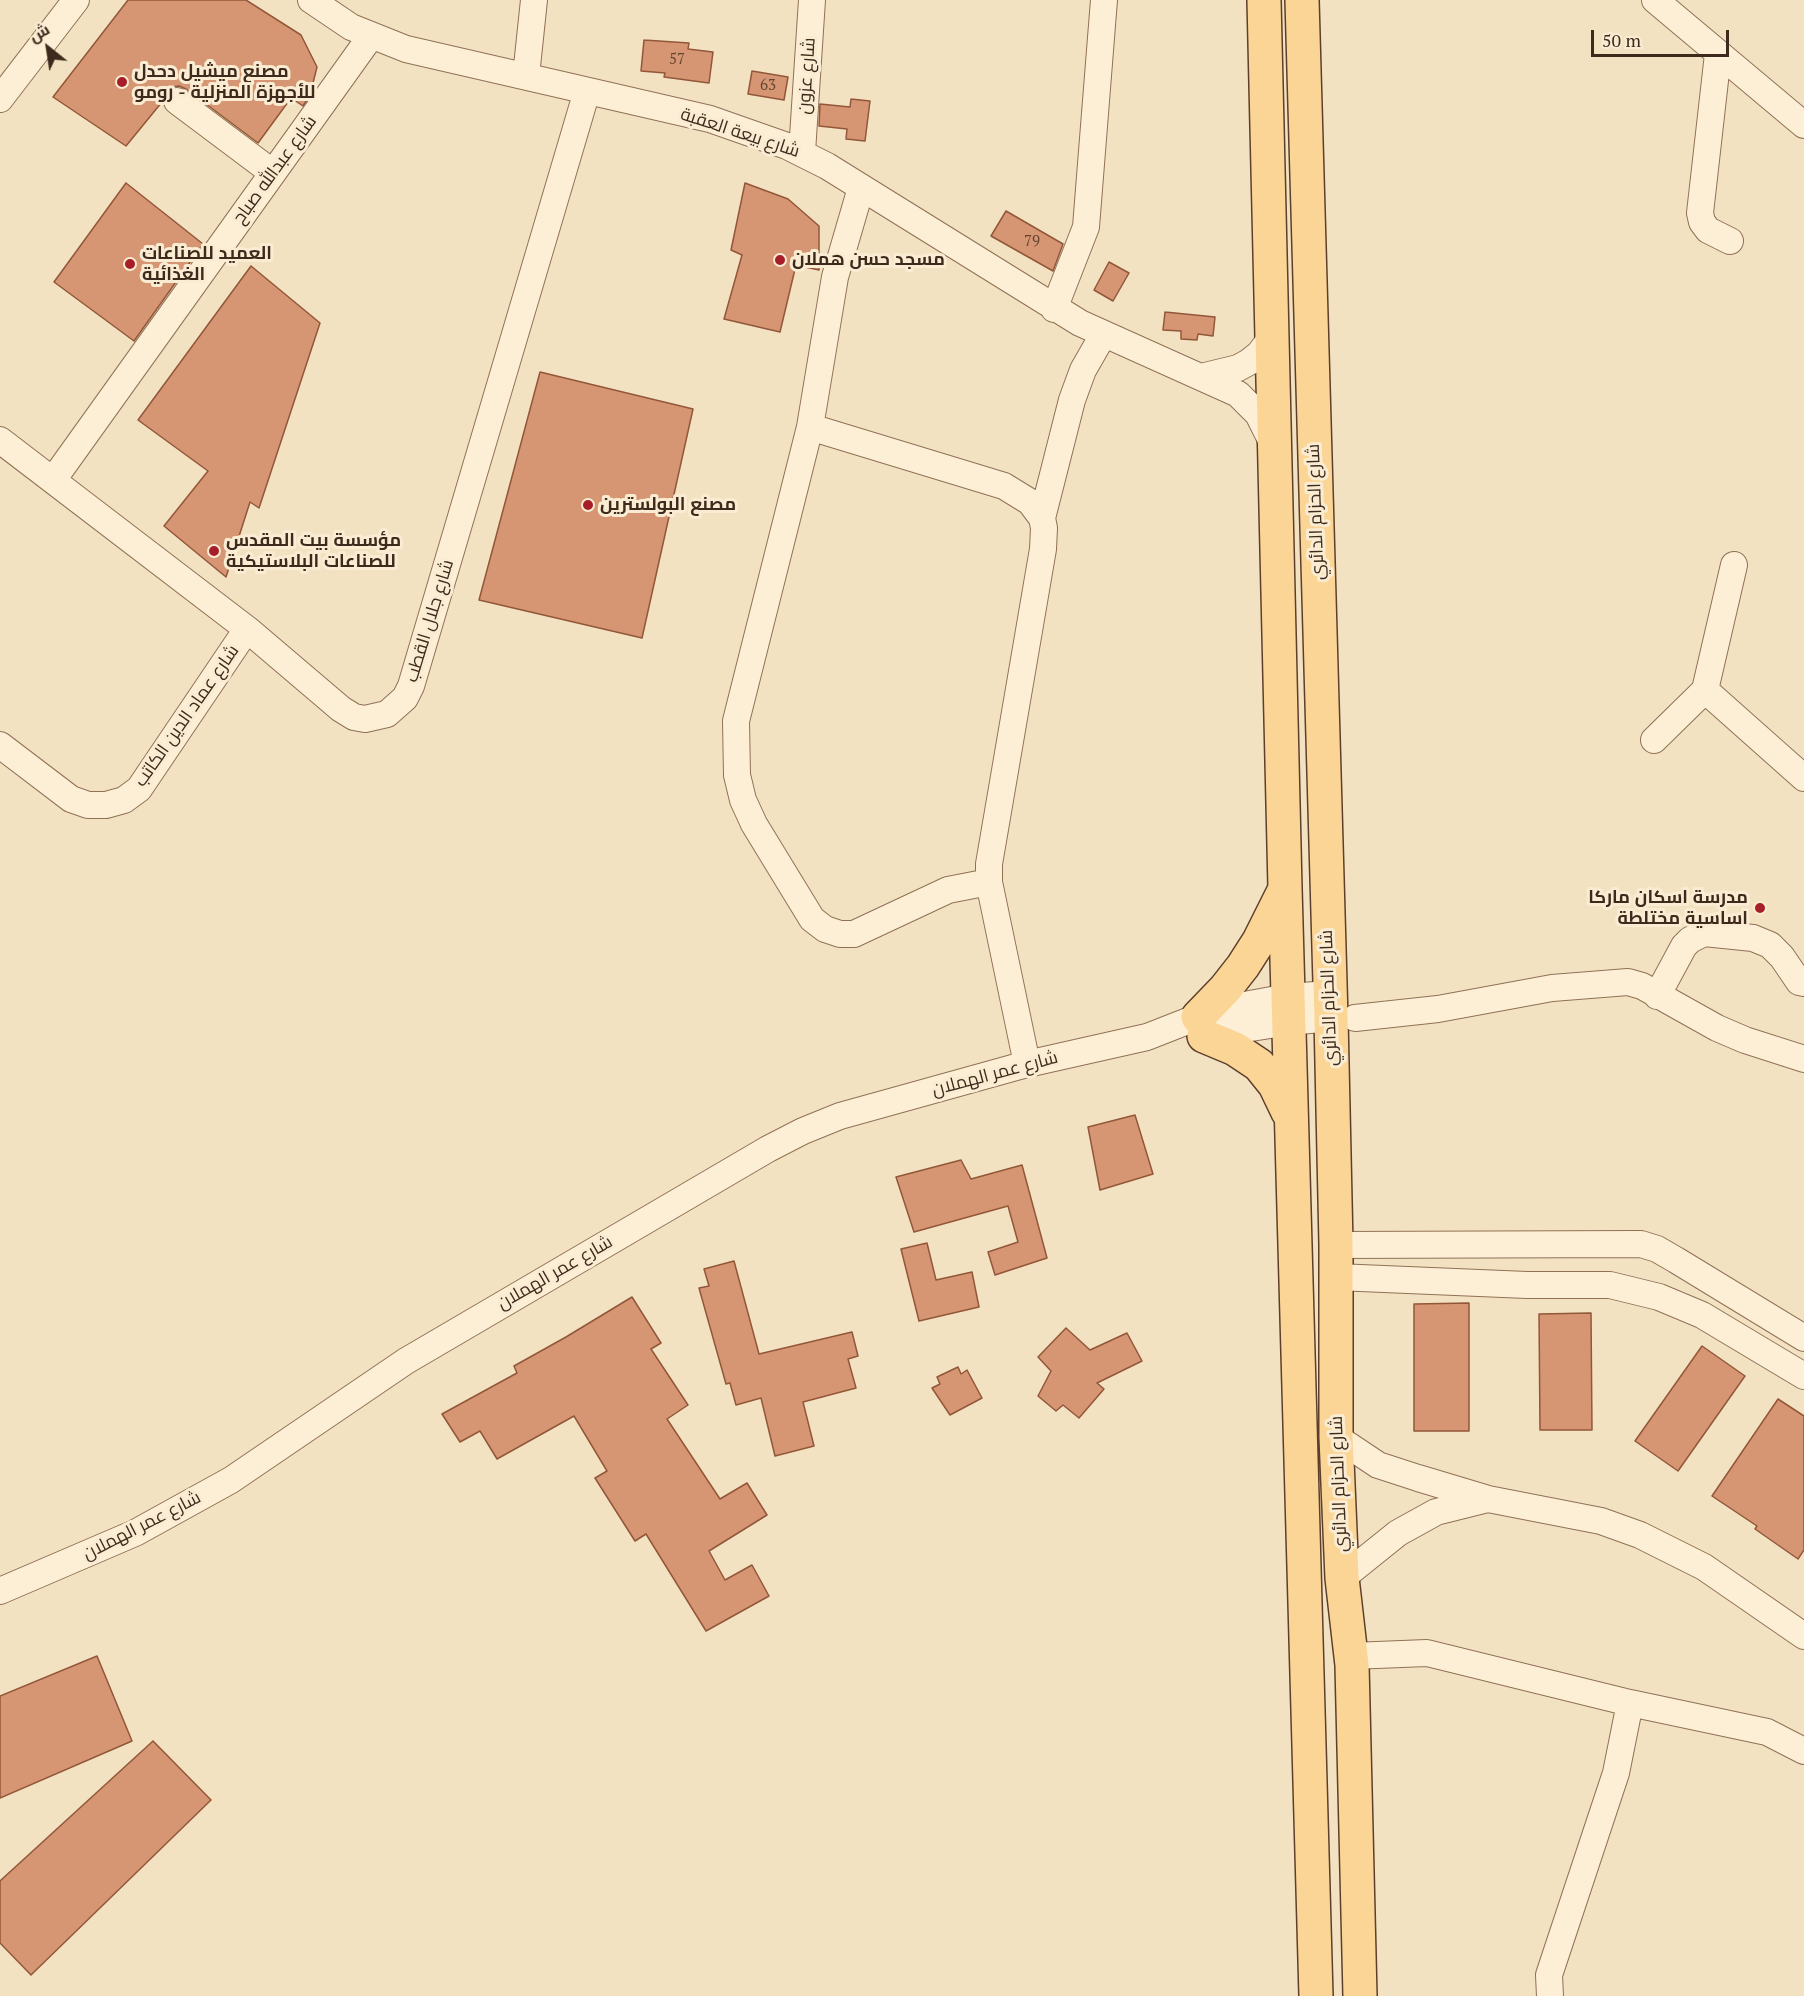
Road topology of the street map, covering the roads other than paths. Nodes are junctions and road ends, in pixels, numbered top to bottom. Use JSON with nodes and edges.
{"nodes":[{"id":1,"x":76,"y":0,"type":"edge"},
{"id":2,"x":310,"y":0,"type":"edge"},
{"id":3,"x":534,"y":0,"type":"edge"},
{"id":4,"x":812,"y":0,"type":"edge"},
{"id":5,"x":1104,"y":0,"type":"edge"},
{"id":6,"x":1264,"y":0,"type":"edge"},
{"id":7,"x":1302,"y":0,"type":"edge"},
{"id":8,"x":1655,"y":0,"type":"edge"},
{"id":9,"x":371,"y":36,"type":"junction"},
{"id":10,"x":1718,"y":54,"type":"junction"},
{"id":11,"x":526,"y":76,"type":"junction"},
{"id":12,"x":587,"y":91,"type":"junction"},
{"id":13,"x":0,"y":99,"type":"edge"},
{"id":14,"x":177,"y":101,"type":"dead end"},
{"id":15,"x":1804,"y":125,"type":"edge"},
{"id":16,"x":802,"y":152,"type":"junction"},
{"id":17,"x":273,"y":173,"type":"junction"},
{"id":18,"x":861,"y":188,"type":"junction"},
{"id":19,"x":1730,"y":241,"type":"dead end"},
{"id":20,"x":1054,"y":309,"type":"junction"},
{"id":21,"x":1103,"y":335,"type":"junction"},
{"id":22,"x":1272,"y":337,"type":"junction"},
{"id":23,"x":1201,"y":377,"type":"junction"},
{"id":24,"x":810,"y":427,"type":"junction"},
{"id":25,"x":0,"y":440,"type":"edge"},
{"id":26,"x":1275,"y":448,"type":"junction"},
{"id":27,"x":53,"y":480,"type":"junction"},
{"id":28,"x":1042,"y":518,"type":"junction"},
{"id":29,"x":1734,"y":565,"type":"dead end"},
{"id":30,"x":247,"y":629,"type":"junction"},
{"id":31,"x":1705,"y":690,"type":"junction"},
{"id":32,"x":1654,"y":740,"type":"dead end"},
{"id":33,"x":0,"y":745,"type":"edge"},
{"id":34,"x":1804,"y":778,"type":"edge"},
{"id":35,"x":988,"y":882,"type":"junction"},
{"id":36,"x":1285,"y":888,"type":"junction"},
{"id":37,"x":1804,"y":983,"type":"edge"},
{"id":38,"x":1658,"y":996,"type":"junction"},
{"id":39,"x":1289,"y":1010,"type":"junction"},
{"id":40,"x":1338,"y":1010,"type":"junction"},
{"id":41,"x":1201,"y":1027,"type":"junction"},
{"id":42,"x":1804,"y":1059,"type":"edge"},
{"id":43,"x":1027,"y":1064,"type":"junction"},
{"id":44,"x":1291,"y":1118,"type":"junction"},
{"id":45,"x":1336,"y":1261,"type":"junction"},
{"id":46,"x":1804,"y":1338,"type":"edge"},
{"id":47,"x":1804,"y":1376,"type":"edge"},
{"id":48,"x":1336,"y":1437,"type":"junction"},
{"id":49,"x":1488,"y":1499,"type":"junction"},
{"id":50,"x":1342,"y":1578,"type":"junction"},
{"id":51,"x":0,"y":1592,"type":"edge"},
{"id":52,"x":1804,"y":1636,"type":"edge"},
{"id":53,"x":1351,"y":1656,"type":"junction"},
{"id":54,"x":1629,"y":1703,"type":"junction"},
{"id":55,"x":1804,"y":1751,"type":"edge"},
{"id":56,"x":1316,"y":1996,"type":"edge"},
{"id":57,"x":1360,"y":1996,"type":"edge"},
{"id":58,"x":1550,"y":1996,"type":"edge"}],
"edges":[{"from":1,"to":13,"type":"street"},
{"from":2,"to":9,"type":"street","name":"شارع بيعة العقبة"},
{"from":3,"to":11,"type":"street"},
{"from":4,"to":16,"type":"street","name":"شارع عزون"},
{"from":5,"to":20,"type":"street"},
{"from":6,"to":22,"type":"main road","name":"شارع الحزام الدائري"},
{"from":7,"to":40,"type":"main road","name":"شارع الحزام الدائري"},
{"from":8,"to":10,"type":"street"},
{"from":9,"to":11,"type":"street","name":"شارع بيعة العقبة"},
{"from":9,"to":17,"type":"street","name":"شارع عبدالله صباح"},
{"from":10,"to":15,"type":"street"},
{"from":10,"to":19,"type":"street"},
{"from":11,"to":12,"type":"street","name":"شارع بيعة العقبة"},
{"from":12,"to":16,"type":"street","name":"شارع بيعة العقبة"},
{"from":12,"to":30,"type":"street","name":"شارع جلال القطب"},
{"from":14,"to":17,"type":"street"},
{"from":16,"to":18,"type":"street","name":"شارع بيعة العقبة"},
{"from":17,"to":27,"type":"street","name":"شارع عبدالله صباح"},
{"from":18,"to":20,"type":"street","name":"شارع بيعة العقبة"},
{"from":18,"to":24,"type":"street"},
{"from":20,"to":21,"type":"street","name":"شارع بيعة العقبة"},
{"from":21,"to":23,"type":"street","name":"شارع بيعة العقبة"},
{"from":21,"to":28,"type":"street"},
{"from":22,"to":23,"type":"street"},
{"from":22,"to":26,"type":"main road","name":"شارع الحزام الدائري"},
{"from":23,"to":26,"type":"street","name":"شارع بيعة العقبة"},
{"from":24,"to":28,"type":"street"},
{"from":24,"to":35,"type":"street"},
{"from":25,"to":27,"type":"street","name":"شارع جلال القطب"},
{"from":26,"to":36,"type":"main road","name":"شارع الحزام الدائري"},
{"from":27,"to":30,"type":"street","name":"شارع جلال القطب"},
{"from":28,"to":35,"type":"street"},
{"from":29,"to":31,"type":"street"},
{"from":30,"to":33,"type":"street","name":"شارع عماد الدين الكاتب"},
{"from":31,"to":32,"type":"street"},
{"from":31,"to":34,"type":"street"},
{"from":35,"to":43,"type":"street"},
{"from":36,"to":39,"type":"main road","name":"شارع الحزام الدائري"},
{"from":36,"to":41,"type":"main road"},
{"from":37,"to":38,"type":"street"},
{"from":38,"to":40,"type":"street","name":"شارع عمر الهملان"},
{"from":38,"to":42,"type":"street","name":"شارع عمر الهملان"},
{"from":39,"to":40,"type":"street","name":"شارع عمر الهملان"},
{"from":39,"to":41,"type":"street","name":"شارع عمر الهملان"},
{"from":39,"to":44,"type":"main road","name":"شارع الحزام الدائري"},
{"from":40,"to":45,"type":"main road","name":"شارع الحزام الدائري"},
{"from":41,"to":43,"type":"street","name":"شارع عمر الهملان"},
{"from":41,"to":44,"type":"main road"},
{"from":43,"to":51,"type":"street","name":"شارع عمر الهملان"},
{"from":44,"to":56,"type":"main road","name":"شارع الحزام الدائري"},
{"from":45,"to":46,"type":"street"},
{"from":45,"to":47,"type":"street"},
{"from":45,"to":48,"type":"main road","name":"شارع الحزام الدائري"},
{"from":48,"to":49,"type":"street"},
{"from":48,"to":50,"type":"main road","name":"شارع الحزام الدائري"},
{"from":49,"to":50,"type":"street"},
{"from":49,"to":52,"type":"street"},
{"from":50,"to":53,"type":"main road","name":"شارع الحزام الدائري"},
{"from":53,"to":54,"type":"street"},
{"from":53,"to":57,"type":"main road","name":"شارع الحزام الدائري"},
{"from":54,"to":55,"type":"street"},
{"from":54,"to":58,"type":"street"}]}
